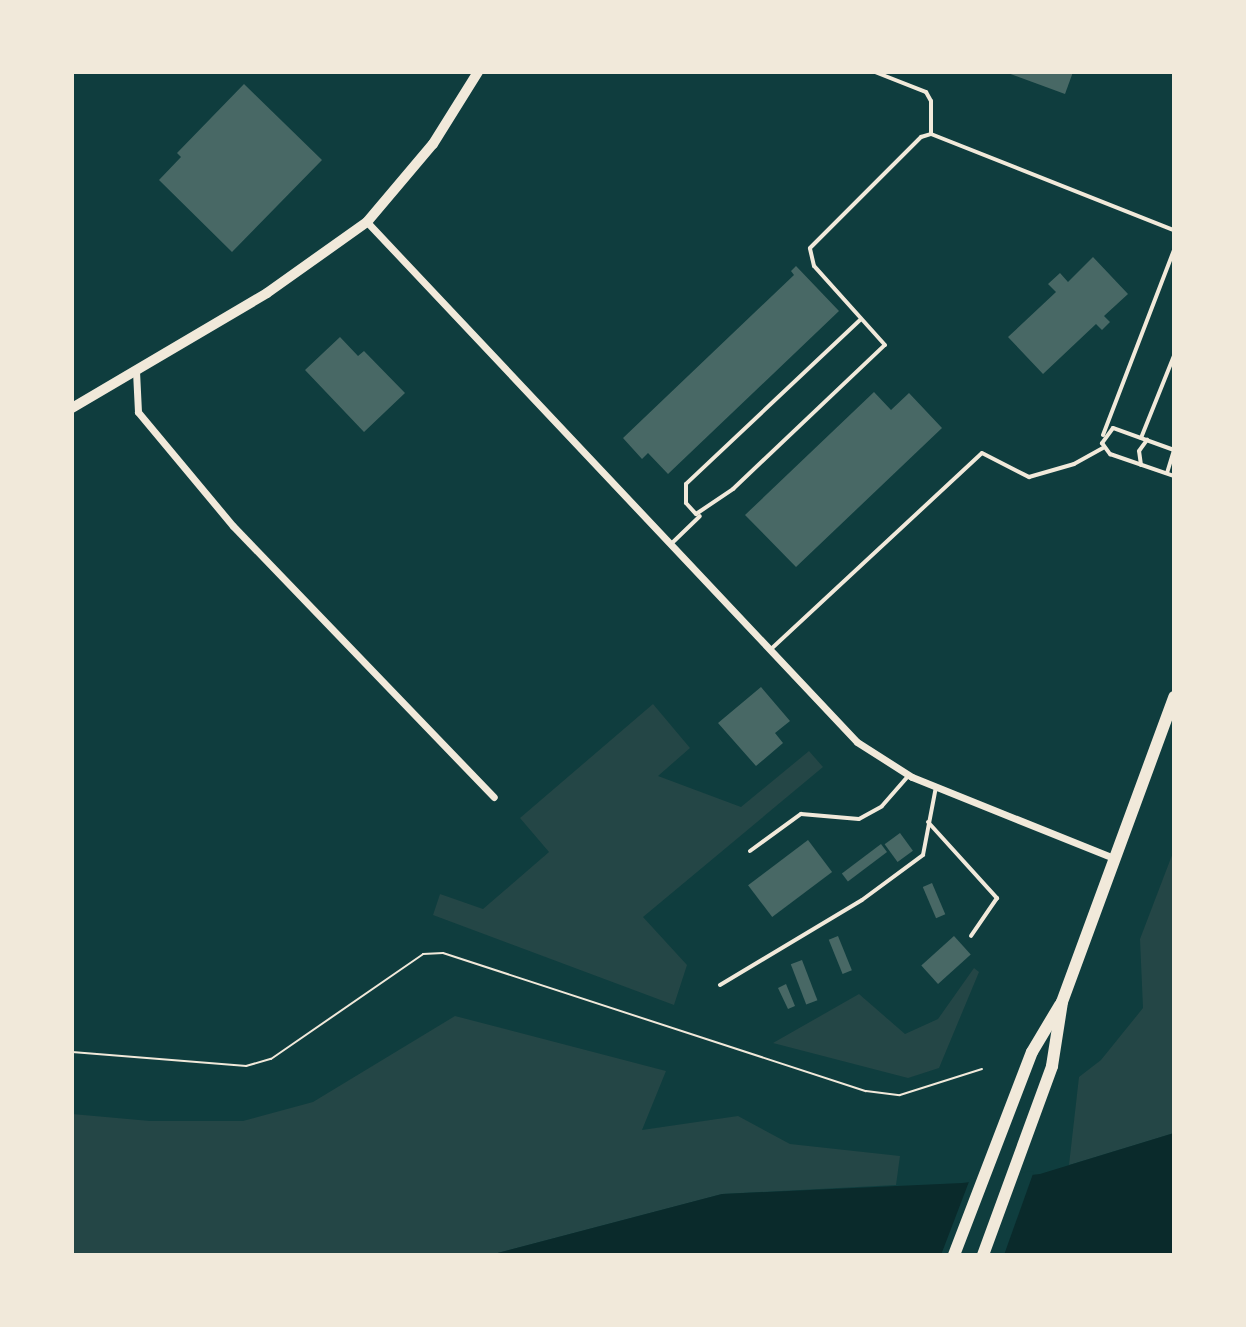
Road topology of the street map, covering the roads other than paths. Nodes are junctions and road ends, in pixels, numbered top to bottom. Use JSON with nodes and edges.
{"nodes":[{"id":1,"x":478,"y":72,"type":"edge"},
{"id":2,"x":875,"y":72,"type":"edge"},
{"id":3,"x":931,"y":134,"type":"junction"},
{"id":4,"x":367,"y":222,"type":"junction"},
{"id":5,"x":1174,"y":230,"type":"edge"},
{"id":6,"x":1174,"y":250,"type":"edge"},
{"id":7,"x":860,"y":320,"type":"junction"},
{"id":8,"x":1174,"y":356,"type":"edge"},
{"id":9,"x":136,"y":371,"type":"junction"},
{"id":10,"x":72,"y":408,"type":"edge"},
{"id":11,"x":1103,"y":435,"type":"junction"},
{"id":12,"x":1144,"y":439,"type":"junction"},
{"id":13,"x":1103,"y":448,"type":"junction"},
{"id":14,"x":1174,"y":450,"type":"edge"},
{"id":15,"x":1141,"y":465,"type":"junction"},
{"id":16,"x":1167,"y":474,"type":"junction"},
{"id":17,"x":1174,"y":476,"type":"edge"},
{"id":18,"x":700,"y":516,"type":"junction"},
{"id":19,"x":671,"y":544,"type":"junction"},
{"id":20,"x":770,"y":650,"type":"junction"},
{"id":21,"x":1174,"y":697,"type":"edge"},
{"id":22,"x":909,"y":775,"type":"junction"},
{"id":23,"x":936,"y":787,"type":"junction"},
{"id":24,"x":494,"y":797,"type":"dead end"},
{"id":25,"x":926,"y":820,"type":"junction"},
{"id":26,"x":750,"y":851,"type":"dead end"},
{"id":27,"x":1114,"y":858,"type":"junction"},
{"id":28,"x":971,"y":936,"type":"dead end"},
{"id":29,"x":720,"y":985,"type":"dead end"},
{"id":30,"x":1062,"y":1002,"type":"junction"},
{"id":31,"x":954,"y":1255,"type":"edge"},
{"id":32,"x":983,"y":1255,"type":"edge"}],
"edges":[{"from":1,"to":4,"type":"main road"},
{"from":2,"to":3,"type":"lane"},
{"from":3,"to":5,"type":"lane"},
{"from":3,"to":7,"type":"lane"},
{"from":4,"to":9,"type":"main road"},
{"from":4,"to":19,"type":"street"},
{"from":6,"to":11,"type":"lane"},
{"from":7,"to":18,"type":"lane"},
{"from":7,"to":18,"type":"lane"},
{"from":8,"to":12,"type":"lane"},
{"from":9,"to":10,"type":"main road"},
{"from":9,"to":24,"type":"street"},
{"from":11,"to":12,"type":"lane"},
{"from":11,"to":13,"type":"lane"},
{"from":12,"to":14,"type":"lane"},
{"from":12,"to":15,"type":"lane"},
{"from":13,"to":15,"type":"lane"},
{"from":13,"to":20,"type":"lane"},
{"from":14,"to":16,"type":"lane"},
{"from":15,"to":16,"type":"lane"},
{"from":16,"to":17,"type":"lane"},
{"from":18,"to":19,"type":"lane"},
{"from":19,"to":20,"type":"street"},
{"from":20,"to":22,"type":"street"},
{"from":21,"to":27,"type":"main road"},
{"from":22,"to":23,"type":"street"},
{"from":22,"to":26,"type":"lane"},
{"from":23,"to":25,"type":"lane"},
{"from":23,"to":27,"type":"street"},
{"from":25,"to":28,"type":"lane"},
{"from":25,"to":29,"type":"lane"},
{"from":27,"to":30,"type":"main road"},
{"from":30,"to":31,"type":"main road"},
{"from":30,"to":32,"type":"main road"}]}
